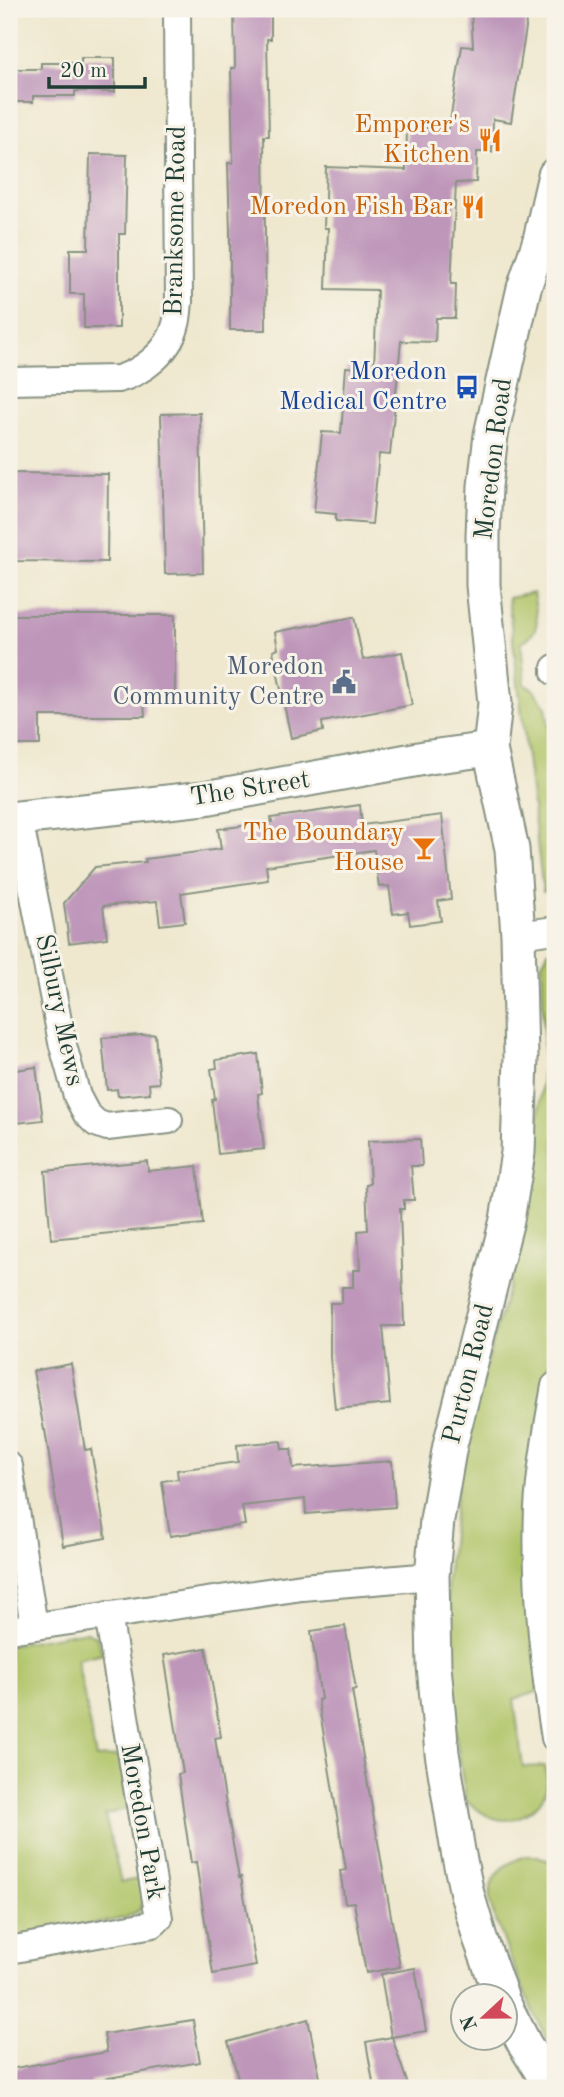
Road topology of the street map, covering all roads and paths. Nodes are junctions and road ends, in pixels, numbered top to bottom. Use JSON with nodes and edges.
{"nodes":[{"id":1,"x":177,"y":9,"type":"edge"},
{"id":2,"x":555,"y":175,"type":"edge"},
{"id":3,"x":547,"y":242,"type":"edge"},
{"id":4,"x":9,"y":381,"type":"edge"},
{"id":5,"x":490,"y":749,"type":"junction"},
{"id":6,"x":14,"y":819,"type":"edge"},
{"id":7,"x":555,"y":930,"type":"edge"},
{"id":8,"x":519,"y":935,"type":"junction"},
{"id":9,"x":169,"y":1120,"type":"dead end"},
{"id":10,"x":555,"y":1386,"type":"edge"},
{"id":11,"x":9,"y":1466,"type":"edge"},
{"id":12,"x":432,"y":1576,"type":"junction"},
{"id":13,"x":108,"y":1615,"type":"junction"},
{"id":14,"x":21,"y":1628,"type":"edge"},
{"id":15,"x":555,"y":1738,"type":"edge"},
{"id":16,"x":9,"y":1950,"type":"edge"},
{"id":17,"x":496,"y":1982,"type":"edge"},
{"id":18,"x":518,"y":2032,"type":"edge"},
{"id":19,"x":552,"y":2088,"type":"edge"}],
"edges":[{"from":1,"to":4,"type":"street","name":"Branksome Road"},
{"from":2,"to":3,"type":"street","name":"Moredon Road"},
{"from":3,"to":5,"type":"street","name":"Moredon Road"},
{"from":5,"to":6,"type":"street","name":"The Street"},
{"from":5,"to":8,"type":"street","name":"Purton Road"},
{"from":6,"to":9,"type":"street","name":"Silbury Mews"},
{"from":7,"to":8,"type":"street"},
{"from":8,"to":12,"type":"street","name":"Purton Road"},
{"from":10,"to":15,"type":"street"},
{"from":11,"to":14,"type":"street"},
{"from":12,"to":13,"type":"street"},
{"from":12,"to":17,"type":"street","name":"Purton Road"},
{"from":13,"to":14,"type":"street"},
{"from":13,"to":16,"type":"street","name":"Moredon Park"},
{"from":18,"to":19,"type":"street"}]}
